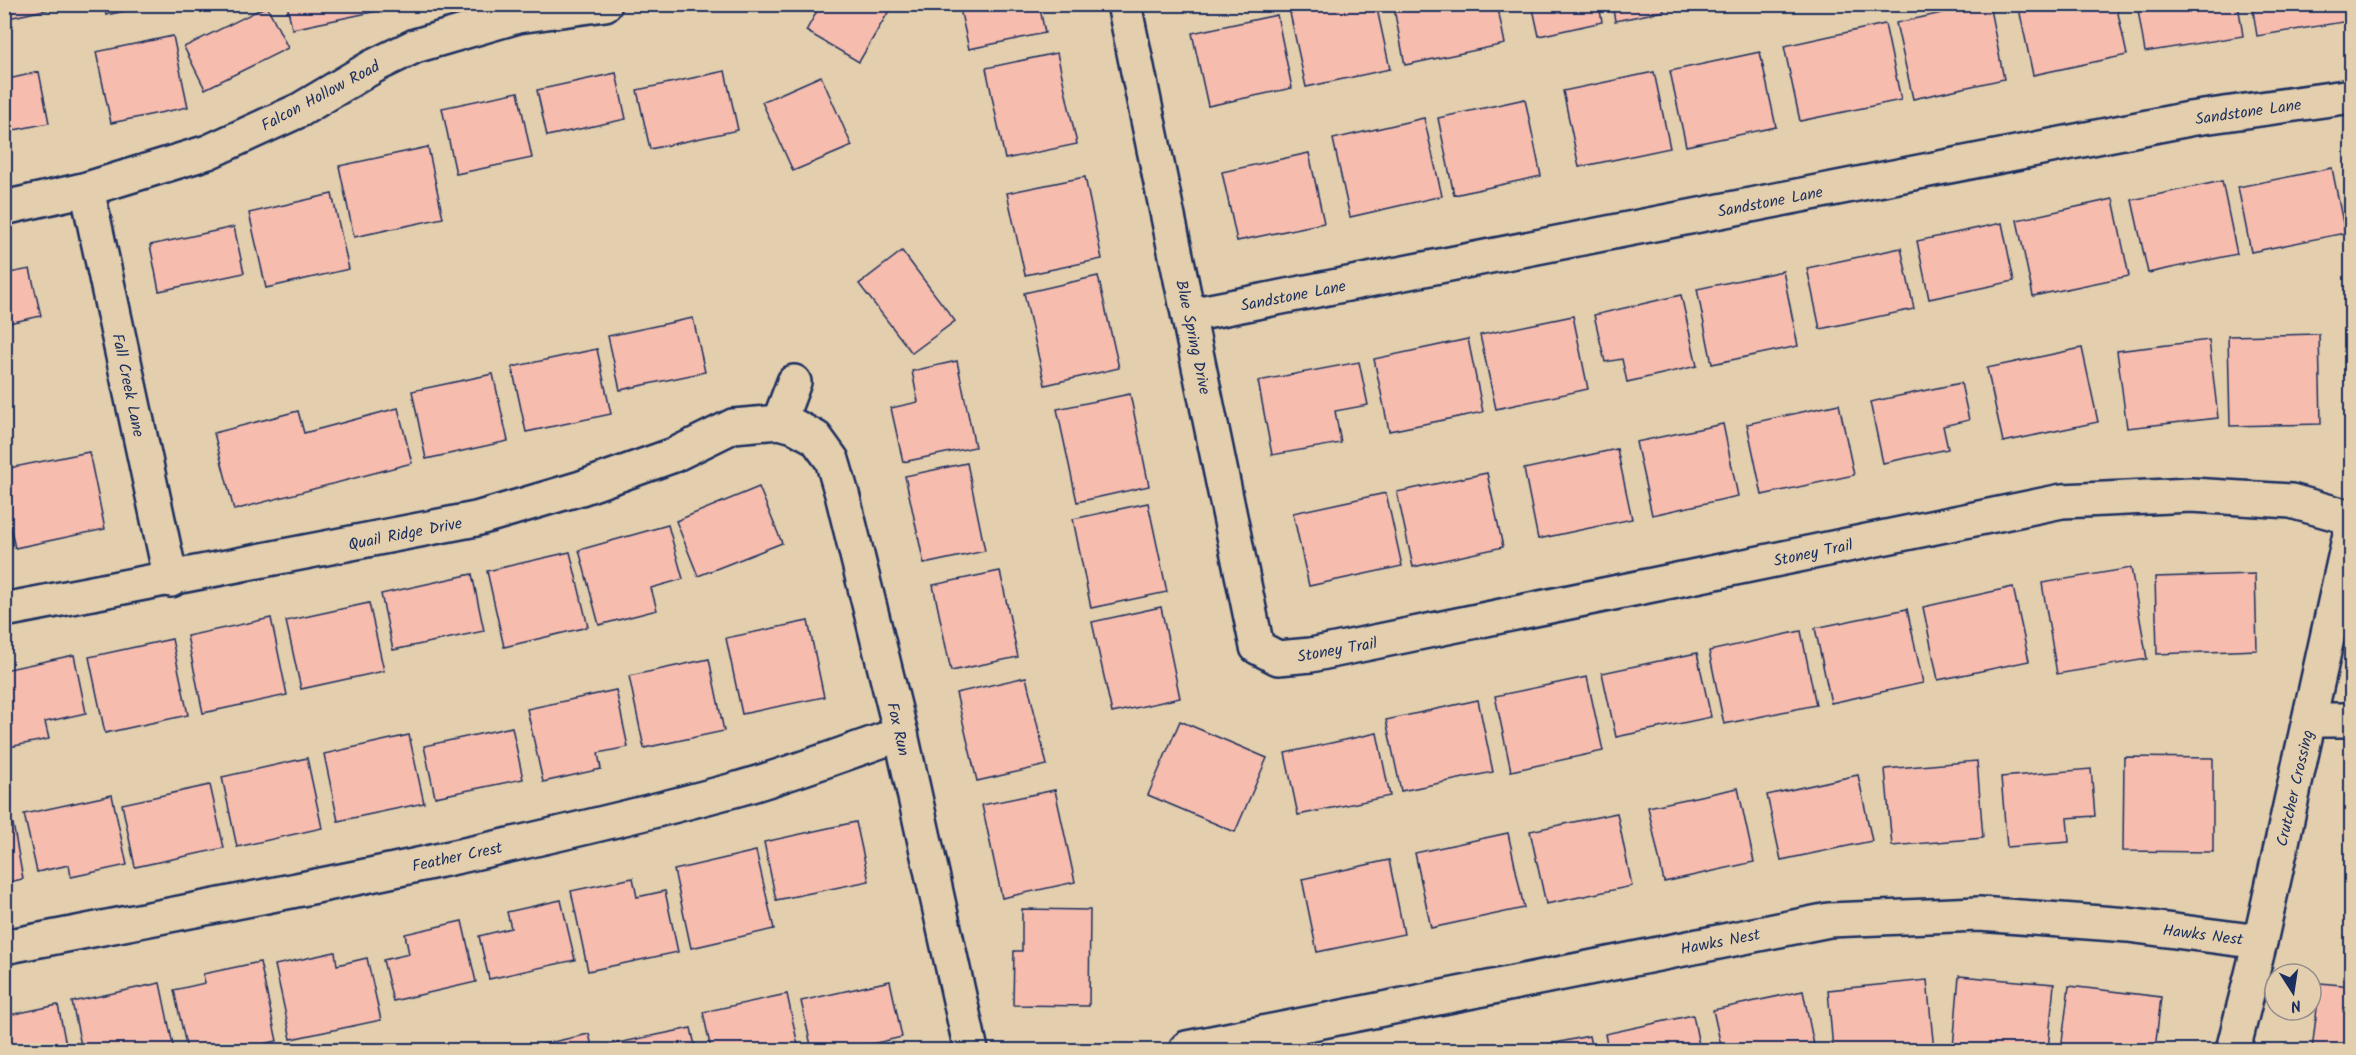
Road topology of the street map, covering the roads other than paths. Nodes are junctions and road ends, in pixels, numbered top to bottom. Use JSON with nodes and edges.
{"nodes":[{"id":1,"x":604,"y":4,"type":"edge"},
{"id":2,"x":1124,"y":4,"type":"edge"},
{"id":3,"x":2352,"y":96,"type":"edge"},
{"id":4,"x":87,"y":189,"type":"junction"},
{"id":5,"x":4,"y":208,"type":"edge"},
{"id":6,"x":1190,"y":315,"type":"junction"},
{"id":7,"x":794,"y":382,"type":"dead end"},
{"id":8,"x":786,"y":424,"type":"junction"},
{"id":9,"x":2352,"y":518,"type":"edge"},
{"id":10,"x":2352,"y":525,"type":"edge"},
{"id":11,"x":171,"y":580,"type":"junction"},
{"id":12,"x":4,"y":610,"type":"edge"},
{"id":13,"x":1278,"y":658,"type":"joint"},
{"id":14,"x":2310,"y":720,"type":"junction"},
{"id":15,"x":2352,"y":720,"type":"edge"},
{"id":16,"x":901,"y":734,"type":"junction"},
{"id":17,"x":2260,"y":942,"type":"junction"},
{"id":18,"x":4,"y":947,"type":"edge"},
{"id":19,"x":1187,"y":1048,"type":"dead end"},
{"id":20,"x":971,"y":1050,"type":"edge"},
{"id":21,"x":2233,"y":1050,"type":"edge"}],
"edges":[{"from":1,"to":4,"type":"street","name":"Falcon Hollow Road"},
{"from":2,"to":6,"type":"street","name":"Blue Spring Drive"},
{"from":3,"to":6,"type":"street","name":"Sandstone Lane"},
{"from":4,"to":5,"type":"street","name":"Falcon Hollow Road"},
{"from":4,"to":11,"type":"street","name":"Fall Creek Lane"},
{"from":6,"to":13,"type":"street","name":"Blue Spring Drive"},
{"from":7,"to":8,"type":"street"},
{"from":8,"to":11,"type":"street","name":"Quail Ridge Drive"},
{"from":8,"to":16,"type":"street","name":"Fox Run"},
{"from":9,"to":13,"type":"street","name":"Stoney Trail"},
{"from":10,"to":14,"type":"street","name":"Crutcher Crossing"},
{"from":11,"to":12,"type":"street","name":"Quail Ridge Drive"},
{"from":14,"to":15,"type":"street"},
{"from":14,"to":17,"type":"street","name":"Crutcher Crossing"},
{"from":16,"to":18,"type":"street","name":"Feather Crest"},
{"from":16,"to":20,"type":"street","name":"Fox Run"},
{"from":17,"to":19,"type":"street","name":"Hawks Nest"},
{"from":17,"to":21,"type":"street","name":"Crutcher Crossing"}]}
